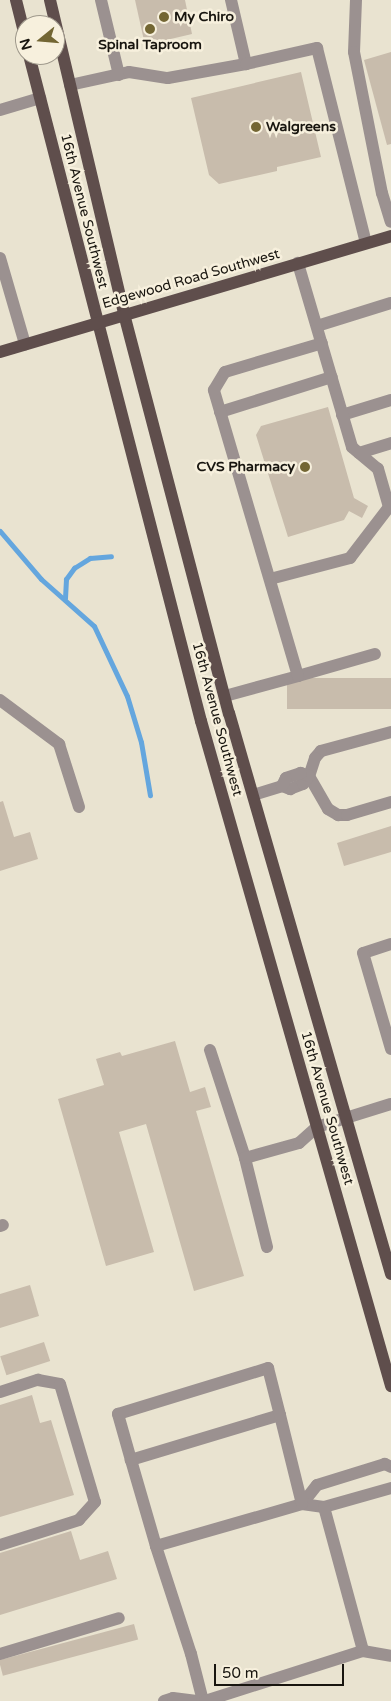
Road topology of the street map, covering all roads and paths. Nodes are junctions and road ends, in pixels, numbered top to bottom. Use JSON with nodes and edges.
{"nodes":[{"id":1,"x":16,"y":0,"type":"edge"},
{"id":2,"x":50,"y":0,"type":"edge"},
{"id":3,"x":101,"y":0,"type":"edge"},
{"id":4,"x":231,"y":0,"type":"edge"},
{"id":5,"x":356,"y":0,"type":"edge"},
{"id":6,"x":20,"y":15,"type":"edge"},
{"id":7,"x":246,"y":64,"type":"junction"},
{"id":8,"x":32,"y":65,"type":"edge"},
{"id":9,"x":119,"y":74,"type":"junction"},
{"id":10,"x":70,"y":85,"type":"junction"},
{"id":11,"x":40,"y":98,"type":"junction"},
{"id":12,"x":0,"y":110,"type":"edge"},
{"id":13,"x":391,"y":222,"type":"edge"},
{"id":14,"x":391,"y":236,"type":"edge"},
{"id":15,"x":366,"y":243,"type":"junction"},
{"id":16,"x":0,"y":258,"type":"edge"},
{"id":17,"x":298,"y":263,"type":"junction"},
{"id":18,"x":391,"y":303,"type":"edge"},
{"id":19,"x":124,"y":314,"type":"junction"},
{"id":20,"x":97,"y":322,"type":"junction"},
{"id":21,"x":317,"y":326,"type":"junction"},
{"id":22,"x":322,"y":343,"type":"junction"},
{"id":23,"x":25,"y":344,"type":"junction"},
{"id":24,"x":0,"y":352,"type":"edge"},
{"id":25,"x":332,"y":377,"type":"junction"},
{"id":26,"x":391,"y":400,"type":"edge"},
{"id":27,"x":220,"y":412,"type":"junction"},
{"id":28,"x":342,"y":415,"type":"junction"},
{"id":29,"x":391,"y":442,"type":"edge"},
{"id":30,"x":358,"y":452,"type":"junction"},
{"id":31,"x":270,"y":579,"type":"junction"},
{"id":32,"x":375,"y":654,"type":"dead end"},
{"id":33,"x":298,"y":676,"type":"junction"},
{"id":34,"x":225,"y":696,"type":"junction"},
{"id":35,"x":0,"y":700,"type":"edge"},
{"id":36,"x":391,"y":732,"type":"edge"},
{"id":37,"x":309,"y":776,"type":"junction"},
{"id":38,"x":253,"y":796,"type":"junction"},
{"id":39,"x":391,"y":802,"type":"edge"},
{"id":40,"x":79,"y":807,"type":"dead end"},
{"id":41,"x":391,"y":944,"type":"edge"},
{"id":42,"x":391,"y":1049,"type":"edge"},
{"id":43,"x":210,"y":1050,"type":"dead end"},
{"id":44,"x":391,"y":1104,"type":"edge"},
{"id":45,"x":346,"y":1118,"type":"junction"},
{"id":46,"x":317,"y":1127,"type":"junction"},
{"id":47,"x":245,"y":1158,"type":"junction"},
{"id":48,"x":267,"y":1247,"type":"dead end"},
{"id":49,"x":391,"y":1274,"type":"edge"},
{"id":50,"x":391,"y":1386,"type":"edge"},
{"id":51,"x":0,"y":1392,"type":"edge"},
{"id":52,"x":280,"y":1415,"type":"junction"},
{"id":53,"x":131,"y":1460,"type":"junction"},
{"id":54,"x":391,"y":1467,"type":"edge"},
{"id":55,"x":391,"y":1488,"type":"edge"},
{"id":56,"x":302,"y":1504,"type":"junction"},
{"id":57,"x":324,"y":1508,"type":"junction"},
{"id":58,"x":0,"y":1544,"type":"edge"},
{"id":59,"x":156,"y":1546,"type":"junction"},
{"id":60,"x":120,"y":1618,"type":"dead end"},
{"id":61,"x":363,"y":1651,"type":"junction"},
{"id":62,"x":0,"y":1654,"type":"edge"},
{"id":63,"x":391,"y":1656,"type":"edge"},
{"id":64,"x":164,"y":1701,"type":"edge"},
{"id":65,"x":199,"y":1701,"type":"edge"},
{"id":66,"x":204,"y":1701,"type":"edge"}],
"edges":[{"from":1,"to":6,"type":"main road"},
{"from":2,"to":10,"type":"main road","name":"16th Avenue Southwest"},
{"from":3,"to":9,"type":"lane"},
{"from":4,"to":7,"type":"lane"},
{"from":5,"to":13,"type":"lane"},
{"from":7,"to":9,"type":"lane"},
{"from":7,"to":15,"type":"lane"},
{"from":8,"to":11,"type":"main road","name":"16th Avenue Southwest"},
{"from":9,"to":10,"type":"lane"},
{"from":10,"to":19,"type":"main road","name":"16th Avenue Southwest"},
{"from":11,"to":12,"type":"lane"},
{"from":11,"to":20,"type":"main road","name":"16th Avenue Southwest"},
{"from":14,"to":15,"type":"main road","name":"Edgewood Road Southwest"},
{"from":15,"to":17,"type":"main road","name":"Edgewood Road Southwest"},
{"from":16,"to":23,"type":"lane"},
{"from":17,"to":19,"type":"main road","name":"Edgewood Road Southwest"},
{"from":17,"to":21,"type":"lane"},
{"from":18,"to":21,"type":"lane"},
{"from":19,"to":20,"type":"main road","name":"Edgewood Road Southwest"},
{"from":19,"to":34,"type":"main road","name":"16th Avenue Southwest"},
{"from":20,"to":23,"type":"main road","name":"Edgewood Road Southwest"},
{"from":20,"to":46,"type":"main road","name":"16th Avenue Southwest"},
{"from":21,"to":22,"type":"lane"},
{"from":22,"to":25,"type":"lane"},
{"from":22,"to":27,"type":"lane"},
{"from":23,"to":24,"type":"main road","name":"Edgewood Road Southwest"},
{"from":25,"to":27,"type":"lane"},
{"from":25,"to":28,"type":"lane"},
{"from":26,"to":28,"type":"lane"},
{"from":27,"to":31,"type":"lane"},
{"from":28,"to":30,"type":"lane"},
{"from":29,"to":30,"type":"lane"},
{"from":30,"to":31,"type":"lane"},
{"from":31,"to":33,"type":"lane"},
{"from":32,"to":33,"type":"lane"},
{"from":33,"to":34,"type":"lane"},
{"from":34,"to":38,"type":"main road","name":"16th Avenue Southwest"},
{"from":35,"to":40,"type":"lane"},
{"from":36,"to":37,"type":"lane"},
{"from":37,"to":38,"type":"lane"},
{"from":37,"to":39,"type":"lane"},
{"from":38,"to":45,"type":"main road","name":"16th Avenue Southwest"},
{"from":41,"to":42,"type":"lane"},
{"from":43,"to":47,"type":"lane"},
{"from":44,"to":45,"type":"lane"},
{"from":45,"to":46,"type":"lane"},
{"from":45,"to":49,"type":"main road","name":"16th Avenue Southwest"},
{"from":46,"to":47,"type":"lane"},
{"from":46,"to":50,"type":"main road","name":"16th Avenue Southwest"},
{"from":47,"to":48,"type":"lane"},
{"from":51,"to":58,"type":"lane"},
{"from":52,"to":53,"type":"lane"},
{"from":52,"to":53,"type":"lane"},
{"from":52,"to":56,"type":"lane"},
{"from":53,"to":59,"type":"lane"},
{"from":54,"to":56,"type":"lane"},
{"from":55,"to":57,"type":"lane"},
{"from":56,"to":57,"type":"lane"},
{"from":56,"to":59,"type":"lane"},
{"from":57,"to":61,"type":"lane"},
{"from":59,"to":66,"type":"lane"},
{"from":60,"to":62,"type":"lane"},
{"from":61,"to":63,"type":"lane"},
{"from":61,"to":66,"type":"lane"},
{"from":64,"to":65,"type":"lane"}]}
